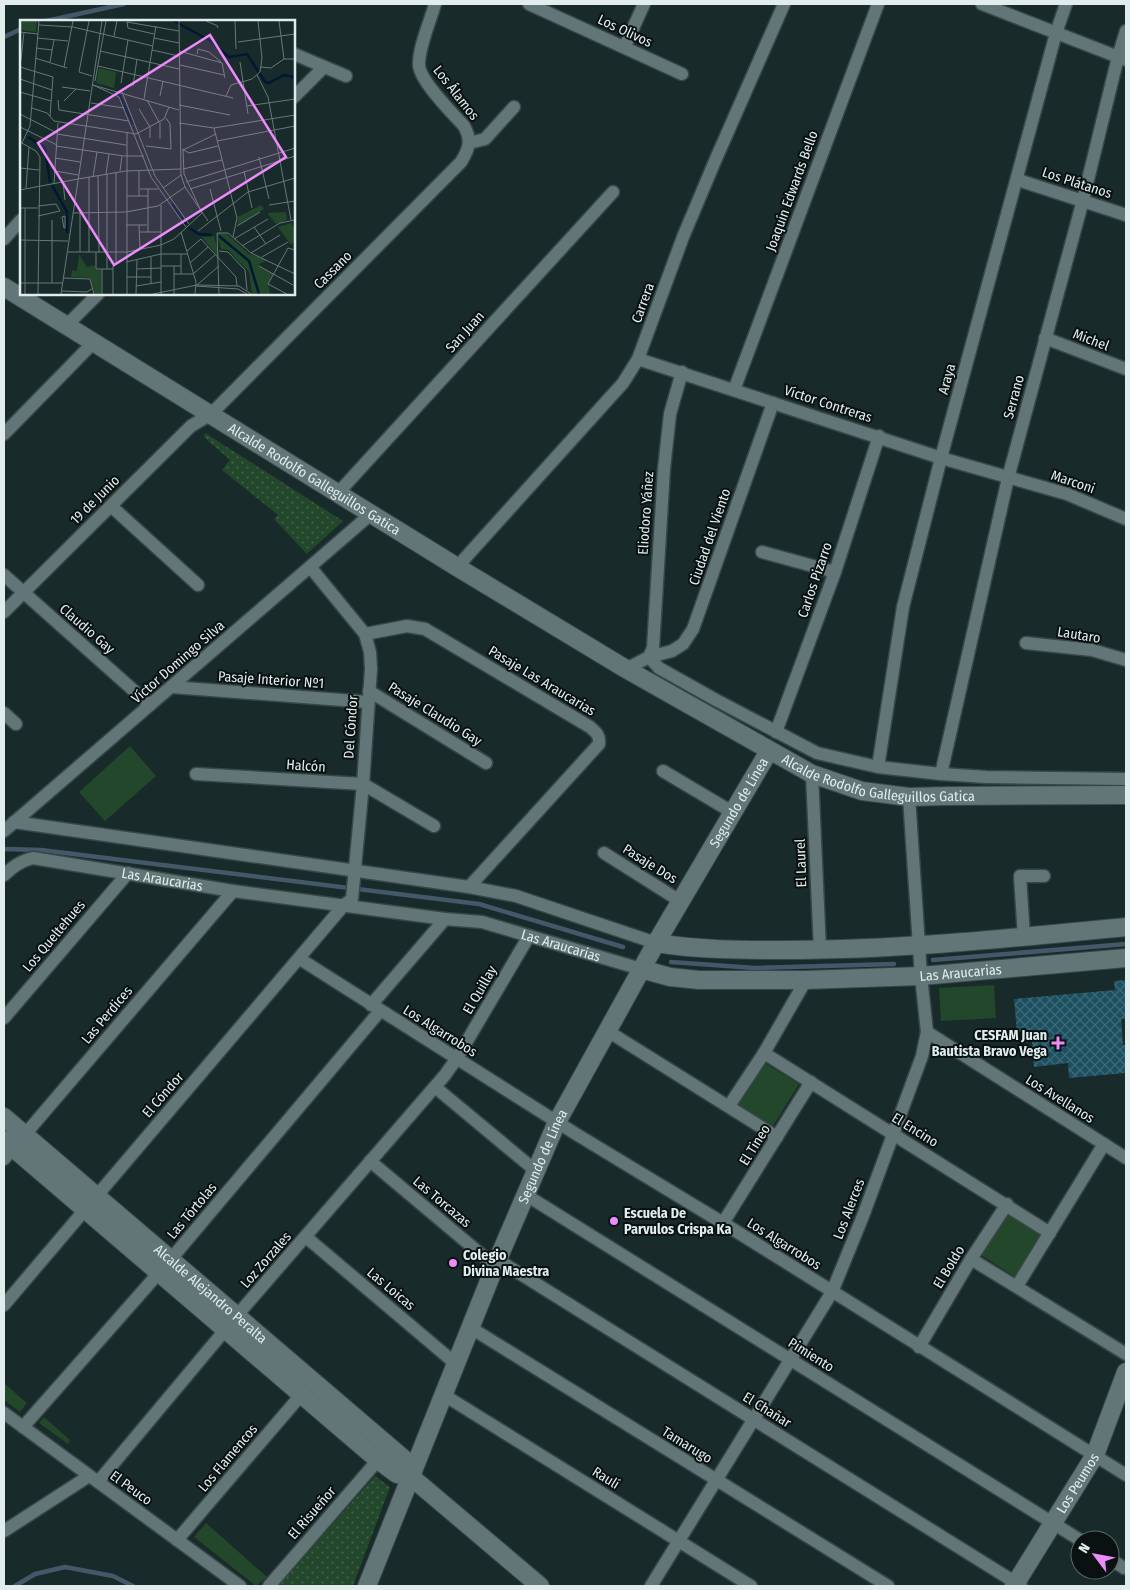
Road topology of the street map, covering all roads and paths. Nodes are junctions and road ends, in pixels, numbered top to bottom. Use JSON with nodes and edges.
{"nodes":[{"id":1,"x":435,"y":4,"type":"edge"},
{"id":2,"x":529,"y":4,"type":"edge"},
{"id":3,"x":644,"y":4,"type":"edge"},
{"id":4,"x":784,"y":4,"type":"edge"},
{"id":5,"x":878,"y":4,"type":"edge"},
{"id":6,"x":982,"y":4,"type":"edge"},
{"id":7,"x":1066,"y":4,"type":"edge"},
{"id":8,"x":1126,"y":31,"type":"edge"},
{"id":9,"x":1056,"y":33,"type":"junction"},
{"id":10,"x":625,"y":46,"type":"junction"},
{"id":11,"x":295,"y":54,"type":"edge"},
{"id":12,"x":1122,"y":58,"type":"edge"},
{"id":13,"x":324,"y":67,"type":"junction"},
{"id":14,"x":682,"y":74,"type":"dead end"},
{"id":15,"x":346,"y":76,"type":"dead end"},
{"id":16,"x":295,"y":96,"type":"edge"},
{"id":17,"x":514,"y":107,"type":"dead end"},
{"id":18,"x":470,"y":143,"type":"junction"},
{"id":19,"x":1018,"y":180,"type":"junction"},
{"id":20,"x":613,"y":192,"type":"dead end"},
{"id":21,"x":1083,"y":200,"type":"junction"},
{"id":22,"x":1126,"y":215,"type":"edge"},
{"id":23,"x":20,"y":221,"type":"edge"},
{"id":24,"x":4,"y":239,"type":"edge"},
{"id":25,"x":6,"y":291,"type":"edge"},
{"id":26,"x":97,"y":295,"type":"edge"},
{"id":27,"x":66,"y":326,"type":"junction"},
{"id":28,"x":1045,"y":338,"type":"junction"},
{"id":29,"x":94,"y":343,"type":"junction"},
{"id":30,"x":638,"y":359,"type":"junction"},
{"id":31,"x":1126,"y":369,"type":"edge"},
{"id":32,"x":682,"y":372,"type":"junction"},
{"id":33,"x":734,"y":390,"type":"junction"},
{"id":34,"x":773,"y":402,"type":"junction"},
{"id":35,"x":211,"y":414,"type":"junction"},
{"id":36,"x":4,"y":434,"type":"edge"},
{"id":37,"x":879,"y":436,"type":"junction"},
{"id":38,"x":941,"y":458,"type":"junction"},
{"id":39,"x":1008,"y":478,"type":"junction"},
{"id":40,"x":338,"y":493,"type":"junction"},
{"id":41,"x":111,"y":506,"type":"junction"},
{"id":42,"x":372,"y":514,"type":"junction"},
{"id":43,"x":1126,"y":518,"type":"edge"},
{"id":44,"x":762,"y":552,"type":"dead end"},
{"id":45,"x":456,"y":567,"type":"junction"},
{"id":46,"x":311,"y":568,"type":"junction"},
{"id":47,"x":834,"y":572,"type":"junction"},
{"id":48,"x":4,"y":576,"type":"edge"},
{"id":49,"x":198,"y":586,"type":"dead end"},
{"id":50,"x":24,"y":593,"type":"junction"},
{"id":51,"x":4,"y":612,"type":"edge"},
{"id":52,"x":365,"y":634,"type":"junction"},
{"id":53,"x":1026,"y":643,"type":"dead end"},
{"id":54,"x":649,"y":657,"type":"junction"},
{"id":55,"x":1126,"y":660,"type":"edge"},
{"id":56,"x":626,"y":668,"type":"junction"},
{"id":57,"x":172,"y":687,"type":"junction"},
{"id":58,"x":368,"y":696,"type":"junction"},
{"id":59,"x":150,"y":705,"type":"junction"},
{"id":60,"x":4,"y":713,"type":"edge"},
{"id":61,"x":16,"y":724,"type":"dead end"},
{"id":62,"x":776,"y":732,"type":"junction"},
{"id":63,"x":769,"y":751,"type":"junction"},
{"id":64,"x":486,"y":763,"type":"dead end"},
{"id":65,"x":878,"y":767,"type":"junction"},
{"id":66,"x":663,"y":771,"type":"dead end"},
{"id":67,"x":196,"y":774,"type":"dead end"},
{"id":68,"x":812,"y":774,"type":"junction"},
{"id":69,"x":942,"y":774,"type":"junction"},
{"id":70,"x":1126,"y":779,"type":"edge"},
{"id":71,"x":363,"y":784,"type":"junction"},
{"id":72,"x":1126,"y":795,"type":"edge"},
{"id":73,"x":909,"y":797,"type":"junction"},
{"id":74,"x":732,"y":812,"type":"junction"},
{"id":75,"x":14,"y":822,"type":"junction"},
{"id":76,"x":434,"y":826,"type":"dead end"},
{"id":77,"x":4,"y":831,"type":"edge"},
{"id":78,"x":604,"y":853,"type":"dead end"},
{"id":79,"x":128,"y":873,"type":"junction"},
{"id":80,"x":354,"y":874,"type":"junction"},
{"id":81,"x":4,"y":875,"type":"edge"},
{"id":82,"x":1044,"y":876,"type":"dead end"},
{"id":83,"x":470,"y":887,"type":"junction"},
{"id":84,"x":233,"y":891,"type":"junction"},
{"id":85,"x":680,"y":901,"type":"junction"},
{"id":86,"x":348,"y":902,"type":"junction"},
{"id":87,"x":445,"y":919,"type":"junction"},
{"id":88,"x":1126,"y":927,"type":"edge"},
{"id":89,"x":529,"y":936,"type":"junction"},
{"id":90,"x":1024,"y":937,"type":"junction"},
{"id":91,"x":656,"y":943,"type":"junction"},
{"id":92,"x":919,"y":946,"type":"junction"},
{"id":93,"x":820,"y":950,"type":"junction"},
{"id":94,"x":1126,"y":958,"type":"edge"},
{"id":95,"x":300,"y":959,"type":"junction"},
{"id":96,"x":641,"y":970,"type":"junction"},
{"id":97,"x":921,"y":976,"type":"junction"},
{"id":98,"x":806,"y":980,"type":"junction"},
{"id":99,"x":375,"y":1008,"type":"junction"},
{"id":100,"x":4,"y":1018,"type":"edge"},
{"id":101,"x":606,"y":1030,"type":"junction"},
{"id":102,"x":927,"y":1032,"type":"junction"},
{"id":103,"x":764,"y":1053,"type":"junction"},
{"id":104,"x":457,"y":1058,"type":"junction"},
{"id":105,"x":812,"y":1082,"type":"junction"},
{"id":106,"x":435,"y":1087,"type":"junction"},
{"id":107,"x":729,"y":1106,"type":"junction"},
{"id":108,"x":4,"y":1117,"type":"edge"},
{"id":109,"x":557,"y":1122,"type":"junction"},
{"id":110,"x":893,"y":1134,"type":"junction"},
{"id":111,"x":25,"y":1135,"type":"junction"},
{"id":112,"x":778,"y":1137,"type":"junction"},
{"id":113,"x":1104,"y":1144,"type":"junction"},
{"id":114,"x":7,"y":1149,"type":"edge"},
{"id":115,"x":1126,"y":1158,"type":"edge"},
{"id":116,"x":370,"y":1161,"type":"junction"},
{"id":117,"x":536,"y":1171,"type":"junction"},
{"id":118,"x":526,"y":1195,"type":"junction"},
{"id":119,"x":96,"y":1196,"type":"junction"},
{"id":120,"x":1007,"y":1204,"type":"junction"},
{"id":121,"x":85,"y":1209,"type":"junction"},
{"id":122,"x":723,"y":1223,"type":"junction"},
{"id":123,"x":1050,"y":1233,"type":"junction"},
{"id":124,"x":306,"y":1237,"type":"junction"},
{"id":125,"x":971,"y":1259,"type":"junction"},
{"id":126,"x":171,"y":1260,"type":"junction"},
{"id":127,"x":497,"y":1263,"type":"junction"},
{"id":128,"x":159,"y":1274,"type":"junction"},
{"id":129,"x":1017,"y":1286,"type":"junction"},
{"id":130,"x":832,"y":1292,"type":"junction"},
{"id":131,"x":4,"y":1305,"type":"edge"},
{"id":132,"x":232,"y":1323,"type":"junction"},
{"id":133,"x":471,"y":1328,"type":"junction"},
{"id":134,"x":919,"y":1347,"type":"junction"},
{"id":135,"x":1126,"y":1354,"type":"edge"},
{"id":136,"x":790,"y":1360,"type":"junction"},
{"id":137,"x":456,"y":1364,"type":"junction"},
{"id":138,"x":1126,"y":1372,"type":"edge"},
{"id":139,"x":301,"y":1395,"type":"junction"},
{"id":140,"x":444,"y":1395,"type":"junction"},
{"id":141,"x":754,"y":1420,"type":"junction"},
{"id":142,"x":11,"y":1421,"type":"edge"},
{"id":143,"x":1095,"y":1455,"type":"junction"},
{"id":144,"x":378,"y":1460,"type":"junction"},
{"id":145,"x":1126,"y":1475,"type":"edge"},
{"id":146,"x":410,"y":1476,"type":"junction"},
{"id":147,"x":94,"y":1479,"type":"junction"},
{"id":148,"x":716,"y":1480,"type":"junction"},
{"id":149,"x":1053,"y":1523,"type":"junction"},
{"id":150,"x":4,"y":1531,"type":"edge"},
{"id":151,"x":1070,"y":1534,"type":"edge"},
{"id":152,"x":177,"y":1540,"type":"junction"},
{"id":153,"x":678,"y":1541,"type":"junction"},
{"id":154,"x":1120,"y":1565,"type":"edge"},
{"id":155,"x":1124,"y":1568,"type":"dead end"},
{"id":156,"x":1017,"y":1585,"type":"edge"},
{"id":157,"x":240,"y":1586,"type":"edge"},
{"id":158,"x":269,"y":1586,"type":"edge"},
{"id":159,"x":367,"y":1586,"type":"edge"},
{"id":160,"x":540,"y":1586,"type":"edge"},
{"id":161,"x":651,"y":1586,"type":"edge"},
{"id":162,"x":752,"y":1586,"type":"edge"},
{"id":163,"x":888,"y":1586,"type":"edge"}],
"edges":[{"from":1,"to":18,"type":"street","name":"Los Álamos"},
{"from":2,"to":10,"type":"street","name":"Los Olivos"},
{"from":3,"to":10,"type":"street"},
{"from":4,"to":30,"type":"street","name":"Carrera"},
{"from":5,"to":33,"type":"street","name":"Joaquín Edwards Bello"},
{"from":6,"to":9,"type":"street"},
{"from":7,"to":9,"type":"street","name":"Araya"},
{"from":8,"to":12,"type":"street","name":"Serrano"},
{"from":9,"to":12,"type":"street"},
{"from":9,"to":19,"type":"street","name":"Araya"},
{"from":10,"to":14,"type":"street","name":"Los Olivos"},
{"from":11,"to":13,"type":"street"},
{"from":12,"to":21,"type":"street","name":"Serrano"},
{"from":13,"to":15,"type":"street"},
{"from":13,"to":16,"type":"street"},
{"from":17,"to":18,"type":"street"},
{"from":18,"to":35,"type":"street","name":"Cassano"},
{"from":19,"to":21,"type":"street","name":"Los Plátanos"},
{"from":19,"to":38,"type":"street","name":"Araya"},
{"from":20,"to":40,"type":"street","name":"San Juan"},
{"from":21,"to":22,"type":"street","name":"Los Plátanos"},
{"from":21,"to":28,"type":"street","name":"Serrano"},
{"from":23,"to":24,"type":"street"},
{"from":25,"to":27,"type":"street","name":"Alcalde Rodolfo Galleguillos Gatica"},
{"from":26,"to":27,"type":"street"},
{"from":27,"to":29,"type":"street","name":"Alcalde Rodolfo Galleguillos Gatica"},
{"from":28,"to":31,"type":"street","name":"Michel"},
{"from":28,"to":39,"type":"street","name":"Serrano"},
{"from":29,"to":35,"type":"street","name":"Alcalde Rodolfo Galleguillos Gatica"},
{"from":29,"to":36,"type":"street"},
{"from":30,"to":32,"type":"street","name":"Víctor Contreras"},
{"from":30,"to":45,"type":"street","name":"Carrera"},
{"from":32,"to":33,"type":"street","name":"Víctor Contreras"},
{"from":32,"to":54,"type":"street","name":"Eliodoro Yáñez"},
{"from":33,"to":34,"type":"street","name":"Víctor Contreras"},
{"from":34,"to":37,"type":"street","name":"Víctor Contreras"},
{"from":34,"to":54,"type":"street","name":"Ciudad del Viento"},
{"from":35,"to":40,"type":"street","name":"Alcalde Rodolfo Galleguillos Gatica"},
{"from":35,"to":41,"type":"street","name":"19 de Junio"},
{"from":37,"to":38,"type":"street","name":"Víctor Contreras"},
{"from":37,"to":47,"type":"street","name":"Carlos Pizarro"},
{"from":38,"to":39,"type":"street","name":"Víctor Contreras"},
{"from":38,"to":65,"type":"street","name":"Araya"},
{"from":39,"to":43,"type":"street","name":"Marconi"},
{"from":39,"to":69,"type":"street","name":"Serrano"},
{"from":40,"to":42,"type":"street","name":"Alcalde Rodolfo Galleguillos Gatica"},
{"from":41,"to":49,"type":"street"},
{"from":41,"to":50,"type":"street","name":"19 de Junio"},
{"from":42,"to":45,"type":"street","name":"Alcalde Rodolfo Galleguillos Gatica"},
{"from":42,"to":46,"type":"street","name":"Víctor Domingo Silva"},
{"from":44,"to":47,"type":"street"},
{"from":45,"to":56,"type":"street","name":"Alcalde Rodolfo Galleguillos Gatica"},
{"from":46,"to":52,"type":"street","name":"Del Cóndor"},
{"from":46,"to":57,"type":"street","name":"Víctor Domingo Silva"},
{"from":47,"to":62,"type":"street","name":"Carlos Pizarro"},
{"from":48,"to":50,"type":"street","name":"Claudio Gay"},
{"from":50,"to":51,"type":"street","name":"19 de Junio"},
{"from":50,"to":59,"type":"street","name":"Claudio Gay"},
{"from":52,"to":58,"type":"street","name":"Del Cóndor"},
{"from":52,"to":83,"type":"street","name":"Pasaje Las Araucarias"},
{"from":53,"to":55,"type":"street","name":"Lautaro"},
{"from":54,"to":56,"type":"street"},
{"from":54,"to":62,"type":"street","name":"Alcalde Rodolfo Galleguillos Gatica"},
{"from":56,"to":63,"type":"street","name":"Alcalde Rodolfo Galleguillos Gatica"},
{"from":57,"to":58,"type":"street","name":"Pasaje Interior Nº1"},
{"from":57,"to":59,"type":"street","name":"Víctor Domingo Silva"},
{"from":58,"to":64,"type":"street","name":"Pasaje Claudio Gay"},
{"from":58,"to":71,"type":"street","name":"Del Cóndor"},
{"from":59,"to":75,"type":"street","name":"Víctor Domingo Silva"},
{"from":60,"to":61,"type":"street"},
{"from":62,"to":65,"type":"street","name":"Alcalde Rodolfo Galleguillos Gatica"},
{"from":63,"to":68,"type":"street","name":"Alcalde Rodolfo Galleguillos Gatica"},
{"from":63,"to":74,"type":"street","name":"Segundo de Línea"},
{"from":65,"to":69,"type":"street","name":"Alcalde Rodolfo Galleguillos Gatica"},
{"from":66,"to":74,"type":"street"},
{"from":67,"to":71,"type":"street","name":"Halcón"},
{"from":68,"to":73,"type":"street","name":"Alcalde Rodolfo Galleguillos Gatica"},
{"from":68,"to":93,"type":"street","name":"El Laurel"},
{"from":69,"to":70,"type":"street","name":"Alcalde Rodolfo Galleguillos Gatica"},
{"from":71,"to":76,"type":"street","name":"Halcón"},
{"from":71,"to":80,"type":"street","name":"Del Cóndor"},
{"from":72,"to":73,"type":"street","name":"Alcalde Rodolfo Galleguillos Gatica"},
{"from":73,"to":92,"type":"street","name":"Los Alerces"},
{"from":74,"to":85,"type":"street","name":"Segundo de Línea"},
{"from":75,"to":77,"type":"street","name":"Víctor Domingo Silva"},
{"from":75,"to":80,"type":"street"},
{"from":78,"to":85,"type":"street","name":"Pasaje Dos"},
{"from":79,"to":81,"type":"street","name":"Las Araucarias"},
{"from":79,"to":84,"type":"street","name":"Las Araucarias"},
{"from":79,"to":100,"type":"street","name":"Los Queltehues"},
{"from":80,"to":83,"type":"street"},
{"from":80,"to":86,"type":"street","name":"Del Cóndor"},
{"from":82,"to":90,"type":"street"},
{"from":83,"to":91,"type":"street"},
{"from":84,"to":86,"type":"street","name":"Las Araucarias"},
{"from":84,"to":111,"type":"street","name":"Las Perdices"},
{"from":85,"to":91,"type":"street","name":"Segundo de Línea"},
{"from":86,"to":87,"type":"street","name":"Las Araucarias"},
{"from":86,"to":95,"type":"street","name":"El Cóndor"},
{"from":87,"to":89,"type":"street","name":"Las Araucarias"},
{"from":87,"to":99,"type":"street","name":"Las Tórtolas"},
{"from":88,"to":90,"type":"street"},
{"from":89,"to":96,"type":"street","name":"Las Araucarias"},
{"from":89,"to":104,"type":"street","name":"El Quillay"},
{"from":90,"to":92,"type":"street"},
{"from":91,"to":93,"type":"street"},
{"from":91,"to":96,"type":"street","name":"Segundo de Línea"},
{"from":92,"to":93,"type":"street"},
{"from":92,"to":97,"type":"street","name":"Los Alerces"},
{"from":94,"to":97,"type":"street","name":"Las Araucarias"},
{"from":95,"to":99,"type":"street","name":"Los Algarrobos"},
{"from":95,"to":119,"type":"street","name":"El Cóndor"},
{"from":96,"to":98,"type":"street","name":"Las Araucarias"},
{"from":96,"to":101,"type":"street","name":"Segundo de Línea"},
{"from":97,"to":98,"type":"street","name":"Las Araucarias"},
{"from":97,"to":102,"type":"street","name":"Los Alerces"},
{"from":98,"to":103,"type":"street"},
{"from":99,"to":104,"type":"street","name":"Los Algarrobos"},
{"from":99,"to":126,"type":"street","name":"Las Tórtolas"},
{"from":101,"to":107,"type":"street"},
{"from":101,"to":109,"type":"street","name":"Segundo de Línea"},
{"from":102,"to":110,"type":"street","name":"Los Alerces"},
{"from":102,"to":113,"type":"street","name":"Los Avellanos"},
{"from":103,"to":105,"type":"street","name":"El Encino"},
{"from":103,"to":107,"type":"street"},
{"from":104,"to":106,"type":"street","name":"Loz Zorzales"},
{"from":104,"to":109,"type":"street","name":"Los Algarrobos"},
{"from":105,"to":110,"type":"street","name":"El Encino"},
{"from":105,"to":112,"type":"street","name":"El Tineo"},
{"from":106,"to":116,"type":"street","name":"Loz Zorzales"},
{"from":106,"to":117,"type":"street"},
{"from":107,"to":112,"type":"street"},
{"from":108,"to":111,"type":"street","name":"Alcalde Alejandro Peralta"},
{"from":109,"to":117,"type":"street","name":"Segundo de Línea"},
{"from":109,"to":122,"type":"street","name":"Los Algarrobos"},
{"from":110,"to":120,"type":"street","name":"El Encino"},
{"from":110,"to":130,"type":"street","name":"Los Alerces"},
{"from":111,"to":114,"type":"street","name":"Las Perdices"},
{"from":111,"to":119,"type":"street","name":"Alcalde Alejandro Peralta"},
{"from":112,"to":122,"type":"street","name":"El Tineo"},
{"from":113,"to":115,"type":"street","name":"Los Avellanos"},
{"from":113,"to":123,"type":"street"},
{"from":114,"to":121,"type":"street","name":"Alcalde Alejandro Peralta"},
{"from":116,"to":124,"type":"street","name":"Loz Zorzales"},
{"from":116,"to":127,"type":"street","name":"Las Torcazas"},
{"from":117,"to":118,"type":"street","name":"Segundo de Línea"},
{"from":118,"to":127,"type":"street","name":"Segundo de Línea"},
{"from":118,"to":136,"type":"street","name":"Pimiento"},
{"from":119,"to":121,"type":"street","name":"El Cóndor"},
{"from":119,"to":126,"type":"street","name":"Alcalde Alejandro Peralta"},
{"from":120,"to":123,"type":"street","name":"El Encino"},
{"from":120,"to":125,"type":"street","name":"El Boldo"},
{"from":121,"to":128,"type":"street","name":"Alcalde Alejandro Peralta"},
{"from":121,"to":131,"type":"street","name":"El Cóndor"},
{"from":122,"to":130,"type":"street","name":"Los Algarrobos"},
{"from":123,"to":129,"type":"street"},
{"from":124,"to":132,"type":"street","name":"Loz Zorzales"},
{"from":124,"to":137,"type":"street","name":"Las Loicas"},
{"from":125,"to":129,"type":"street"},
{"from":125,"to":134,"type":"street","name":"El Boldo"},
{"from":126,"to":128,"type":"street","name":"Las Tórtolas"},
{"from":126,"to":132,"type":"street","name":"Alcalde Alejandro Peralta"},
{"from":127,"to":133,"type":"street","name":"Segundo de Línea"},
{"from":127,"to":141,"type":"street","name":"El Chañar"},
{"from":128,"to":132,"type":"street","name":"Alcalde Alejandro Peralta"},
{"from":128,"to":142,"type":"street","name":"Las Tórtolas"},
{"from":129,"to":135,"type":"street"},
{"from":130,"to":134,"type":"street","name":"Los Algarrobos"},
{"from":130,"to":136,"type":"street","name":"Los Alerces"},
{"from":132,"to":139,"type":"street","name":"Alcalde Alejandro Peralta"},
{"from":132,"to":146,"type":"street","name":"Alcalde Alejandro Peralta"},
{"from":132,"to":147,"type":"street","name":"Loz Zorzales"},
{"from":133,"to":137,"type":"street","name":"Segundo de Línea"},
{"from":133,"to":148,"type":"street","name":"Tamarugo"},
{"from":134,"to":143,"type":"street","name":"Los Algarrobos"},
{"from":136,"to":141,"type":"street","name":"Los Alerces"},
{"from":136,"to":149,"type":"street","name":"Pimiento"},
{"from":137,"to":140,"type":"street","name":"Segundo de Línea"},
{"from":138,"to":143,"type":"street","name":"Los Peumos"},
{"from":139,"to":144,"type":"street","name":"Alcalde Alejandro Peralta"},
{"from":139,"to":152,"type":"street","name":"Los Flamencos"},
{"from":140,"to":146,"type":"street","name":"Segundo de Línea"},
{"from":140,"to":153,"type":"street","name":"Raulí"},
{"from":141,"to":148,"type":"street","name":"Los Alerces"},
{"from":141,"to":156,"type":"street","name":"El Chañar"},
{"from":142,"to":147,"type":"street","name":"El Peuco"},
{"from":143,"to":145,"type":"street","name":"Los Algarrobos"},
{"from":143,"to":149,"type":"street","name":"Los Peumos"},
{"from":144,"to":146,"type":"street","name":"Alcalde Alejandro Peralta"},
{"from":144,"to":158,"type":"street","name":"El Risueñor"},
{"from":146,"to":159,"type":"street","name":"Segundo de Línea"},
{"from":146,"to":160,"type":"street","name":"Alcalde Alejandro Peralta"},
{"from":147,"to":150,"type":"street","name":"Loz Zorzales"},
{"from":147,"to":152,"type":"street","name":"El Peuco"},
{"from":148,"to":153,"type":"street","name":"Los Alerces"},
{"from":148,"to":163,"type":"street","name":"Tamarugo"},
{"from":149,"to":151,"type":"street","name":"Pimiento"},
{"from":149,"to":156,"type":"street","name":"Los Peumos"},
{"from":152,"to":157,"type":"street","name":"El Peuco"},
{"from":153,"to":161,"type":"street","name":"Los Alerces"},
{"from":153,"to":162,"type":"street","name":"Raulí"},
{"from":154,"to":155,"type":"street"}]}
